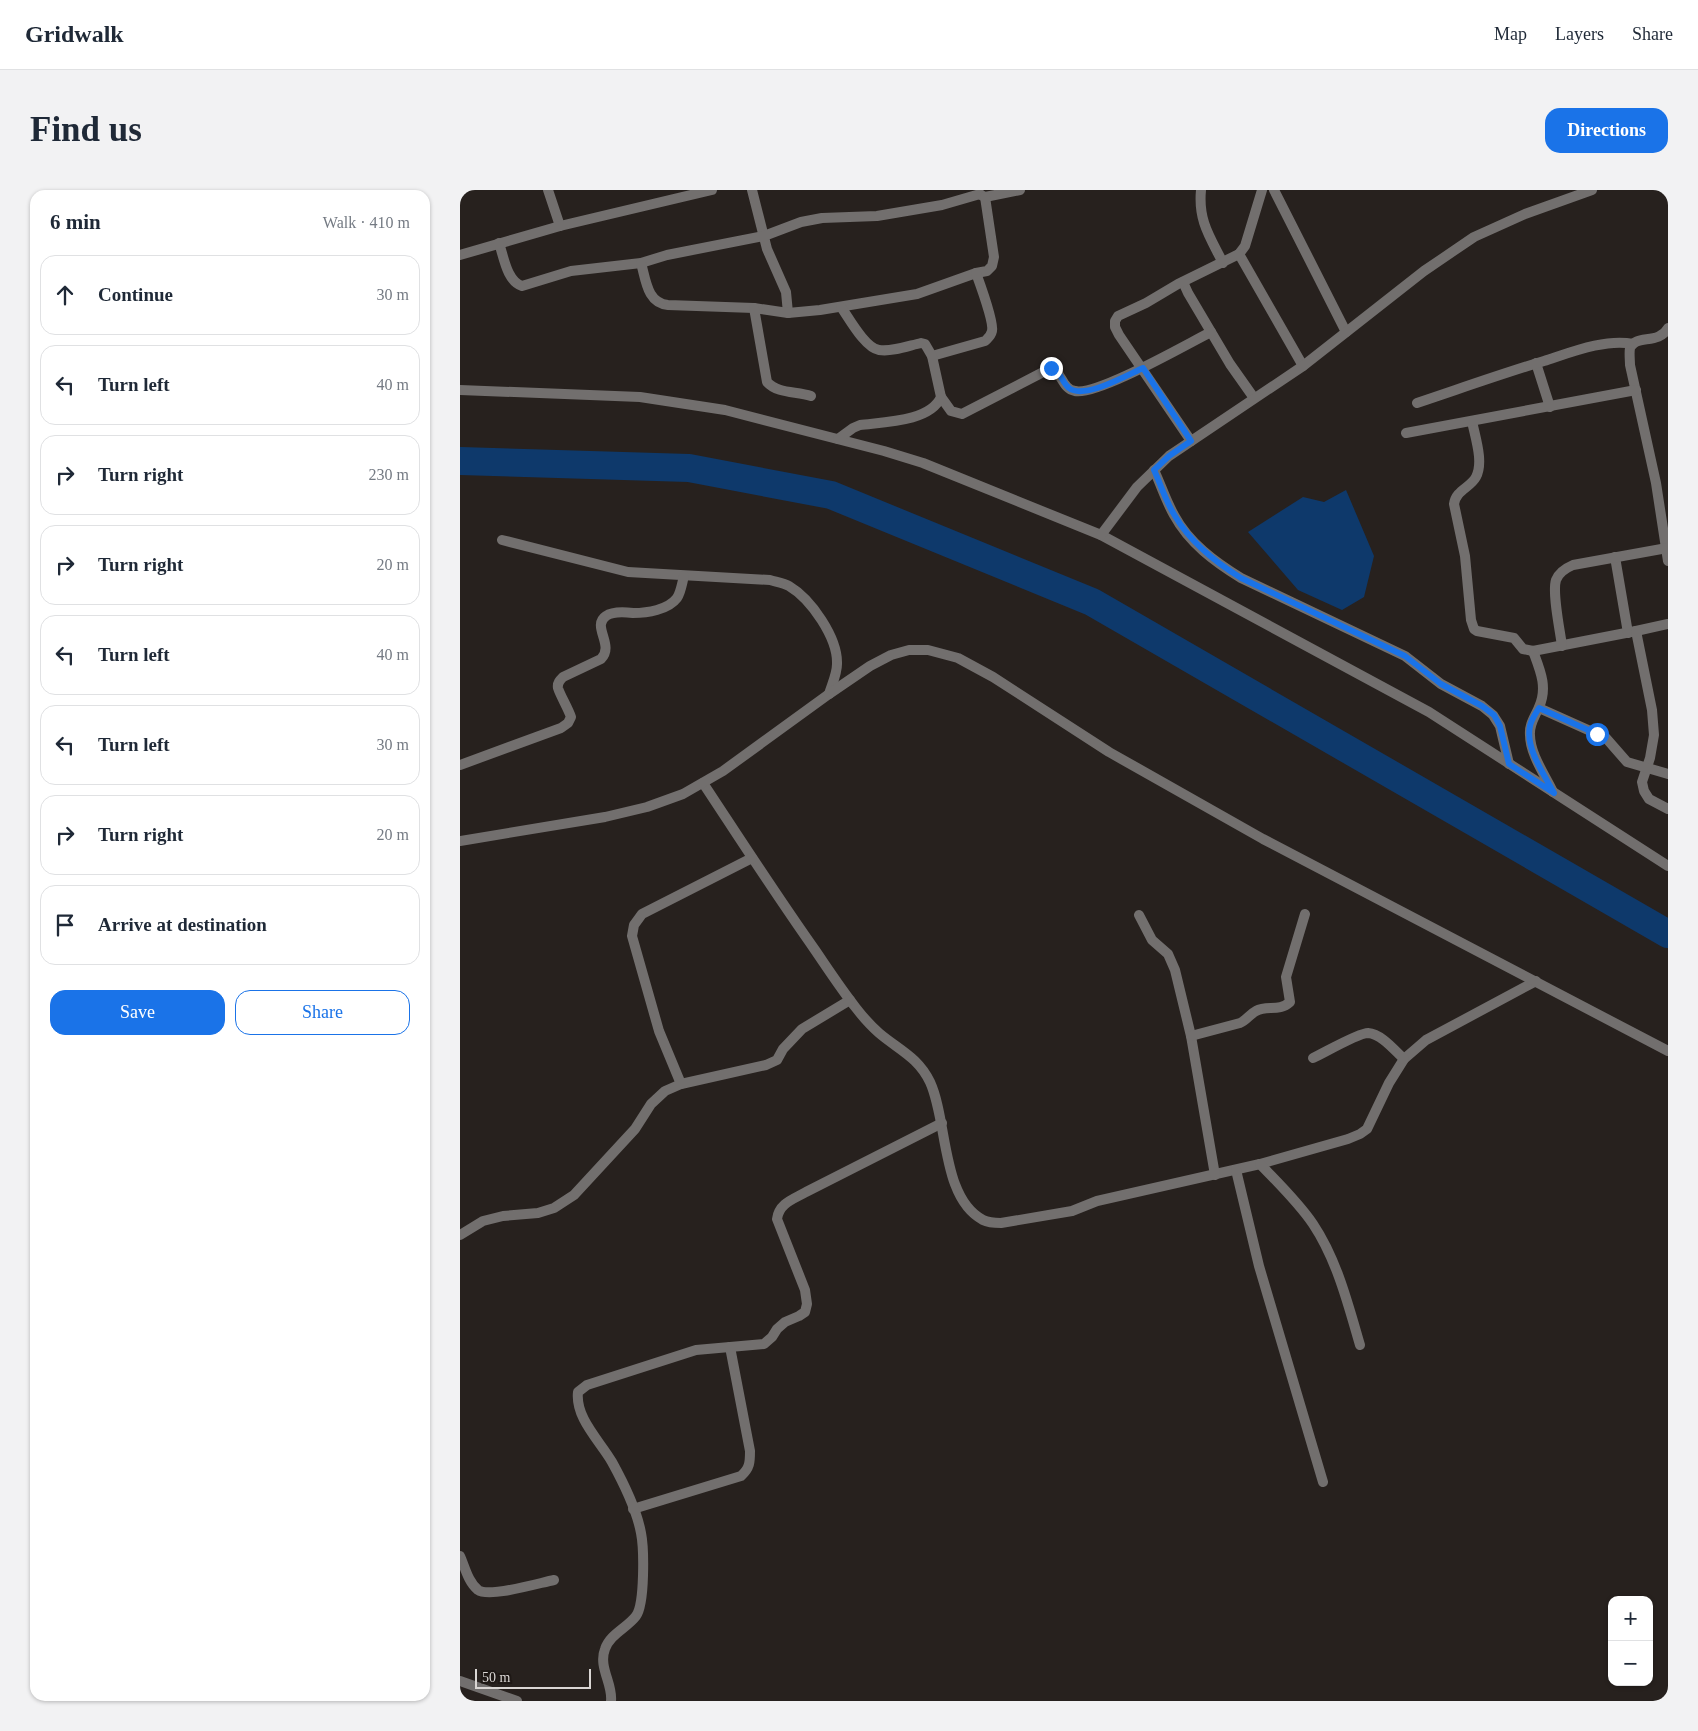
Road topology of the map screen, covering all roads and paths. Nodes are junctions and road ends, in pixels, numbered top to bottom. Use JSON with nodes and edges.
{"nodes":[{"id":1,"x":548,"y":190,"type":"edge"},
{"id":2,"x":712,"y":190,"type":"edge"},
{"id":3,"x":752,"y":190,"type":"edge"},
{"id":4,"x":1020,"y":190,"type":"edge"},
{"id":5,"x":1201,"y":190,"type":"edge"},
{"id":6,"x":1262,"y":190,"type":"edge"},
{"id":7,"x":1274,"y":190,"type":"edge"},
{"id":8,"x":1592,"y":190,"type":"edge"},
{"id":9,"x":981,"y":194,"type":"edge"},
{"id":10,"x":560,"y":226,"type":"junction"},
{"id":11,"x":764,"y":236,"type":"junction"},
{"id":12,"x":499,"y":243,"type":"junction"},
{"id":13,"x":1239,"y":254,"type":"junction"},
{"id":14,"x":460,"y":255,"type":"edge"},
{"id":15,"x":640,"y":263,"type":"junction"},
{"id":16,"x":1223,"y":263,"type":"junction"},
{"id":17,"x":976,"y":273,"type":"junction"},
{"id":18,"x":1184,"y":282,"type":"junction"},
{"id":19,"x":841,"y":307,"type":"junction"},
{"id":20,"x":754,"y":308,"type":"junction"},
{"id":21,"x":788,"y":313,"type":"junction"},
{"id":22,"x":1668,"y":328,"type":"edge"},
{"id":23,"x":1211,"y":332,"type":"junction"},
{"id":24,"x":1346,"y":332,"type":"junction"},
{"id":25,"x":1633,"y":344,"type":"junction"},
{"id":26,"x":932,"y":356,"type":"junction"},
{"id":27,"x":1536,"y":363,"type":"junction"},
{"id":28,"x":1303,"y":366,"type":"junction"},
{"id":29,"x":1143,"y":368,"type":"junction"},
{"id":30,"x":460,"y":390,"type":"edge"},
{"id":31,"x":1636,"y":390,"type":"junction"},
{"id":32,"x":811,"y":396,"type":"dead end"},
{"id":33,"x":941,"y":397,"type":"junction"},
{"id":34,"x":1254,"y":398,"type":"junction"},
{"id":35,"x":1417,"y":403,"type":"dead end"},
{"id":36,"x":1550,"y":407,"type":"junction"},
{"id":37,"x":1472,"y":421,"type":"junction"},
{"id":38,"x":1406,"y":433,"type":"dead end"},
{"id":39,"x":838,"y":439,"type":"junction"},
{"id":40,"x":1191,"y":441,"type":"junction"},
{"id":41,"x":1154,"y":470,"type":"junction"},
{"id":42,"x":1101,"y":535,"type":"junction"},
{"id":43,"x":502,"y":540,"type":"dead end"},
{"id":44,"x":1667,"y":548,"type":"edge"},
{"id":45,"x":1615,"y":557,"type":"junction"},
{"id":46,"x":1668,"y":561,"type":"edge"},
{"id":47,"x":684,"y":576,"type":"junction"},
{"id":48,"x":1668,"y":624,"type":"edge"},
{"id":49,"x":1632,"y":632,"type":"junction"},
{"id":50,"x":1562,"y":646,"type":"junction"},
{"id":51,"x":1533,"y":651,"type":"junction"},
{"id":52,"x":828,"y":694,"type":"junction"},
{"id":53,"x":1539,"y":708,"type":"junction"},
{"id":54,"x":1509,"y":764,"type":"junction"},
{"id":55,"x":460,"y":765,"type":"edge"},
{"id":56,"x":1646,"y":767,"type":"junction"},
{"id":57,"x":1668,"y":774,"type":"edge"},
{"id":58,"x":703,"y":783,"type":"junction"},
{"id":59,"x":1554,"y":793,"type":"junction"},
{"id":60,"x":1668,"y":809,"type":"edge"},
{"id":61,"x":460,"y":841,"type":"edge"},
{"id":62,"x":752,"y":858,"type":"junction"},
{"id":63,"x":1668,"y":866,"type":"edge"},
{"id":64,"x":1305,"y":914,"type":"dead end"},
{"id":65,"x":1140,"y":915,"type":"dead end"},
{"id":66,"x":1536,"y":981,"type":"junction"},
{"id":67,"x":850,"y":1000,"type":"junction"},
{"id":68,"x":1191,"y":1036,"type":"junction"},
{"id":69,"x":1668,"y":1051,"type":"edge"},
{"id":70,"x":1313,"y":1058,"type":"dead end"},
{"id":71,"x":1404,"y":1059,"type":"junction"},
{"id":72,"x":681,"y":1084,"type":"junction"},
{"id":73,"x":942,"y":1123,"type":"junction"},
{"id":74,"x":1260,"y":1164,"type":"junction"},
{"id":75,"x":1236,"y":1170,"type":"junction"},
{"id":76,"x":1215,"y":1175,"type":"junction"},
{"id":77,"x":460,"y":1235,"type":"edge"},
{"id":78,"x":1360,"y":1345,"type":"dead end"},
{"id":79,"x":730,"y":1347,"type":"junction"},
{"id":80,"x":1323,"y":1482,"type":"dead end"},
{"id":81,"x":634,"y":1509,"type":"junction"},
{"id":82,"x":460,"y":1556,"type":"edge"},
{"id":83,"x":554,"y":1580,"type":"dead end"},
{"id":84,"x":460,"y":1681,"type":"edge"},
{"id":85,"x":516,"y":1701,"type":"edge"},
{"id":86,"x":612,"y":1701,"type":"edge"}],
"edges":[{"from":1,"to":10,"type":"street"},
{"from":2,"to":10,"type":"street"},
{"from":3,"to":11,"type":"street"},
{"from":4,"to":9,"type":"street"},
{"from":5,"to":16,"type":"street"},
{"from":6,"to":13,"type":"street"},
{"from":7,"to":24,"type":"street"},
{"from":8,"to":24,"type":"street"},
{"from":9,"to":11,"type":"street"},
{"from":9,"to":17,"type":"street"},
{"from":10,"to":12,"type":"street"},
{"from":11,"to":15,"type":"street"},
{"from":11,"to":21,"type":"street"},
{"from":12,"to":14,"type":"street"},
{"from":12,"to":15,"type":"street"},
{"from":13,"to":16,"type":"street"},
{"from":13,"to":28,"type":"street"},
{"from":15,"to":20,"type":"street"},
{"from":16,"to":18,"type":"street"},
{"from":17,"to":19,"type":"street"},
{"from":17,"to":26,"type":"street"},
{"from":18,"to":23,"type":"street"},
{"from":18,"to":29,"type":"street"},
{"from":19,"to":21,"type":"street"},
{"from":19,"to":26,"type":"street"},
{"from":20,"to":21,"type":"street"},
{"from":20,"to":32,"type":"street"},
{"from":22,"to":25,"type":"street"},
{"from":23,"to":29,"type":"street"},
{"from":23,"to":34,"type":"street"},
{"from":24,"to":28,"type":"street"},
{"from":25,"to":27,"type":"street"},
{"from":25,"to":31,"type":"street"},
{"from":26,"to":33,"type":"street"},
{"from":27,"to":35,"type":"street"},
{"from":27,"to":36,"type":"street"},
{"from":28,"to":34,"type":"street"},
{"from":29,"to":33,"type":"street"},
{"from":29,"to":40,"type":"street"},
{"from":30,"to":39,"type":"street"},
{"from":31,"to":36,"type":"street"},
{"from":31,"to":44,"type":"street"},
{"from":33,"to":39,"type":"street"},
{"from":34,"to":40,"type":"street"},
{"from":36,"to":37,"type":"street"},
{"from":37,"to":38,"type":"street"},
{"from":37,"to":51,"type":"street"},
{"from":39,"to":42,"type":"street"},
{"from":40,"to":41,"type":"street"},
{"from":41,"to":42,"type":"street"},
{"from":41,"to":54,"type":"street"},
{"from":42,"to":54,"type":"street"},
{"from":43,"to":47,"type":"street"},
{"from":44,"to":45,"type":"street"},
{"from":44,"to":46,"type":"street"},
{"from":45,"to":49,"type":"street"},
{"from":45,"to":50,"type":"street"},
{"from":47,"to":52,"type":"street"},
{"from":47,"to":55,"type":"street"},
{"from":48,"to":49,"type":"street"},
{"from":49,"to":50,"type":"street"},
{"from":49,"to":56,"type":"street"},
{"from":50,"to":51,"type":"street"},
{"from":51,"to":53,"type":"street"},
{"from":52,"to":58,"type":"street"},
{"from":52,"to":66,"type":"street"},
{"from":53,"to":56,"type":"street"},
{"from":53,"to":59,"type":"street"},
{"from":54,"to":59,"type":"street"},
{"from":56,"to":57,"type":"street"},
{"from":56,"to":60,"type":"street"},
{"from":58,"to":61,"type":"street"},
{"from":58,"to":62,"type":"street"},
{"from":59,"to":63,"type":"street"},
{"from":62,"to":67,"type":"street"},
{"from":62,"to":72,"type":"street"},
{"from":64,"to":68,"type":"street"},
{"from":65,"to":68,"type":"street"},
{"from":66,"to":69,"type":"street"},
{"from":66,"to":71,"type":"street"},
{"from":67,"to":72,"type":"street"},
{"from":67,"to":73,"type":"street"},
{"from":68,"to":76,"type":"street"},
{"from":70,"to":71,"type":"street"},
{"from":71,"to":74,"type":"street"},
{"from":72,"to":77,"type":"street"},
{"from":73,"to":76,"type":"street"},
{"from":73,"to":79,"type":"street"},
{"from":74,"to":75,"type":"street"},
{"from":74,"to":78,"type":"street"},
{"from":75,"to":76,"type":"street"},
{"from":75,"to":80,"type":"street"},
{"from":79,"to":81,"type":"street"},
{"from":79,"to":81,"type":"street"},
{"from":81,"to":86,"type":"street"},
{"from":82,"to":83,"type":"street"},
{"from":84,"to":85,"type":"street"}]}
